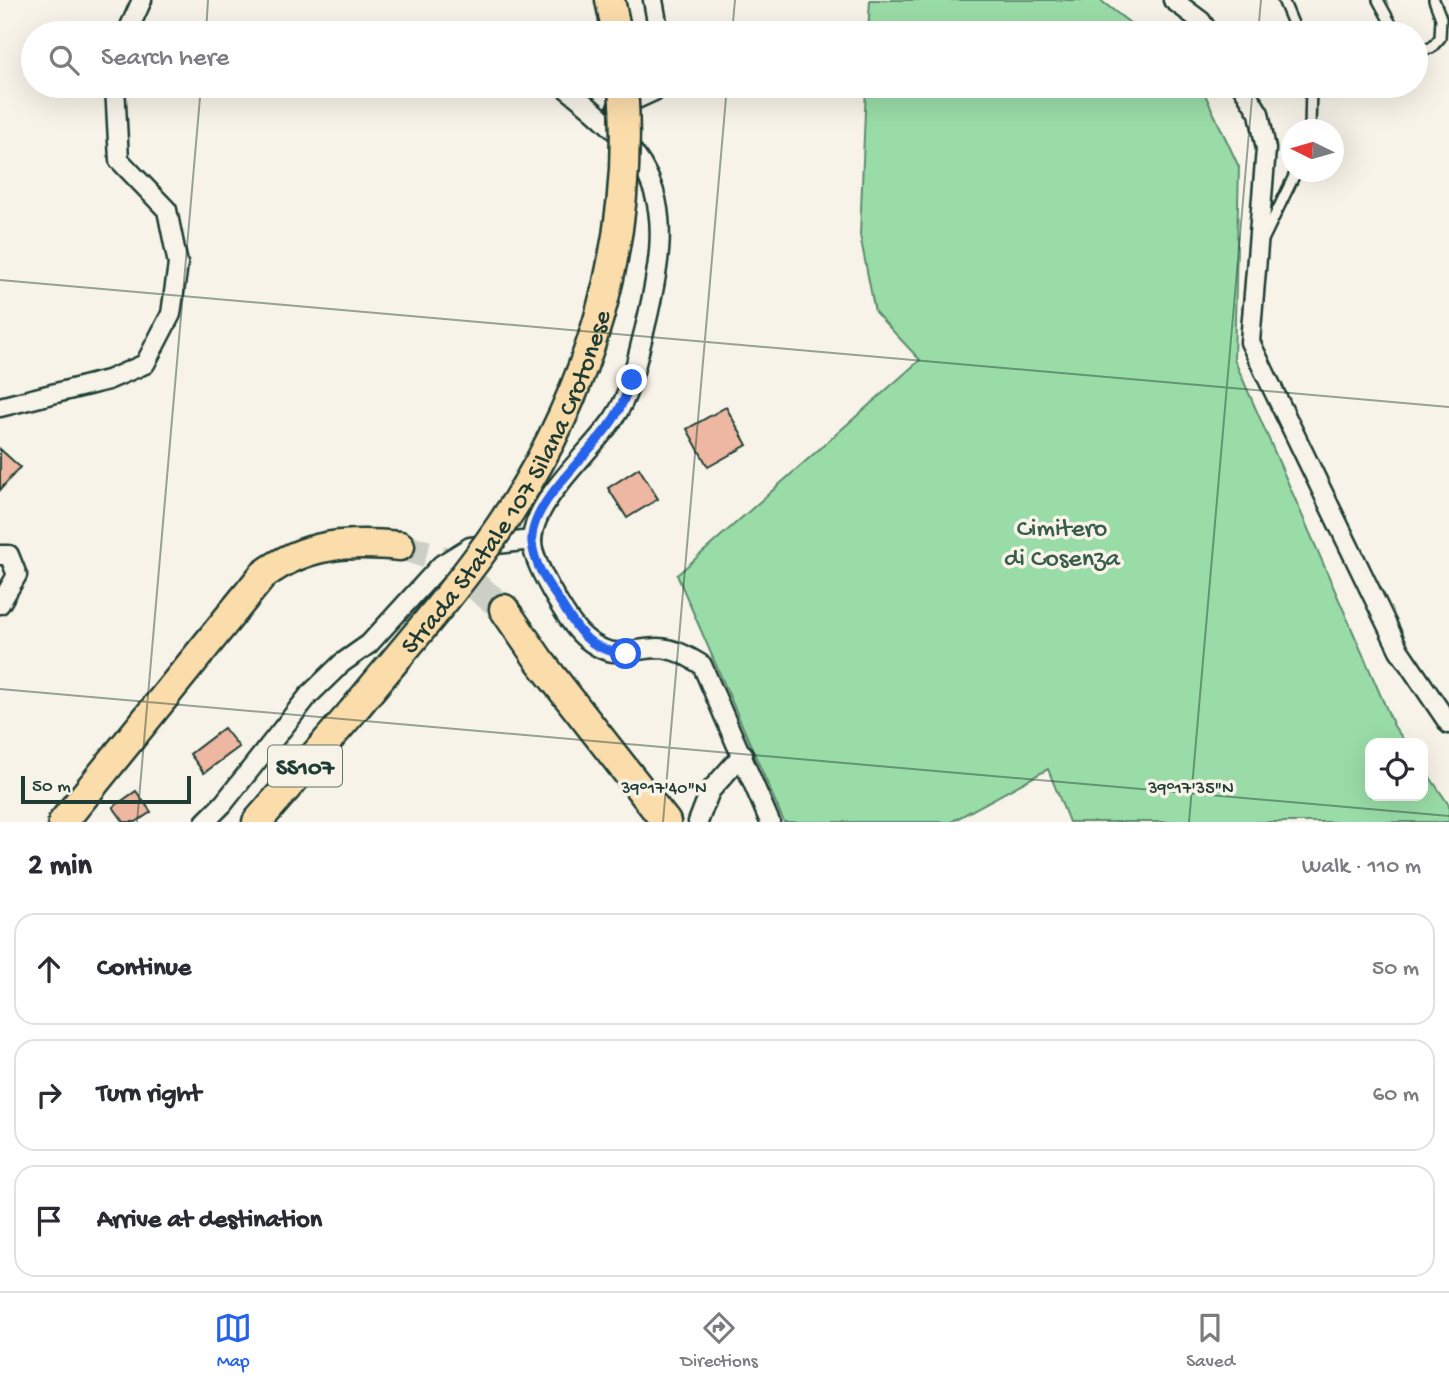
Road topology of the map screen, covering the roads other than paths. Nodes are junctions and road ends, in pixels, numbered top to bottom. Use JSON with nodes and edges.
{"nodes":[{"id":1,"x":142,"y":0,"type":"edge"},
{"id":2,"x":653,"y":0,"type":"edge"},
{"id":3,"x":1173,"y":0,"type":"edge"},
{"id":4,"x":1283,"y":0,"type":"edge"},
{"id":5,"x":1378,"y":0,"type":"edge"},
{"id":6,"x":1434,"y":0,"type":"edge"},
{"id":7,"x":133,"y":21,"type":"edge"},
{"id":8,"x":657,"y":21,"type":"edge"},
{"id":9,"x":1201,"y":21,"type":"edge"},
{"id":10,"x":1292,"y":21,"type":"edge"},
{"id":11,"x":1389,"y":21,"type":"edge"},
{"id":12,"x":1428,"y":48,"type":"edge"},
{"id":13,"x":116,"y":98,"type":"edge"},
{"id":14,"x":579,"y":98,"type":"edge"},
{"id":15,"x":623,"y":98,"type":"edge"},
{"id":16,"x":639,"y":98,"type":"edge"},
{"id":17,"x":1249,"y":98,"type":"edge"},
{"id":18,"x":1311,"y":98,"type":"edge"},
{"id":19,"x":601,"y":115,"type":"junction"},
{"id":20,"x":1311,"y":119,"type":"edge"},
{"id":21,"x":1291,"y":182,"type":"edge"},
{"id":22,"x":1258,"y":251,"type":"junction"},
{"id":23,"x":0,"y":407,"type":"edge"},
{"id":24,"x":532,"y":540,"type":"junction"},
{"id":25,"x":400,"y":546,"type":"tunnel mouth"},
{"id":26,"x":0,"y":555,"type":"edge"},
{"id":27,"x":0,"y":604,"type":"edge"},
{"id":28,"x":504,"y":609,"type":"tunnel mouth"},
{"id":29,"x":1449,"y":724,"type":"edge"},
{"id":30,"x":743,"y":754,"type":"junction"},
{"id":31,"x":63,"y":822,"type":"edge"},
{"id":32,"x":205,"y":822,"type":"edge"},
{"id":33,"x":257,"y":822,"type":"edge"},
{"id":34,"x":666,"y":822,"type":"edge"},
{"id":35,"x":698,"y":822,"type":"edge"},
{"id":36,"x":770,"y":822,"type":"edge"}],
"edges":[{"from":1,"to":7,"type":"street"},
{"from":2,"to":8,"type":"street"},
{"from":3,"to":9,"type":"street"},
{"from":4,"to":10,"type":"lane"},
{"from":5,"to":11,"type":"lane"},
{"from":6,"to":12,"type":"lane"},
{"from":13,"to":23,"type":"street"},
{"from":14,"to":19,"type":"street"},
{"from":15,"to":33,"type":"main road","name":"Strada Statale 107 Silana Crotonese","number":"SS107","bridge":true},
{"from":16,"to":19,"type":"street"},
{"from":17,"to":22,"type":"street"},
{"from":18,"to":20,"type":"lane"},
{"from":19,"to":24,"type":"street"},
{"from":21,"to":22,"type":"lane"},
{"from":22,"to":29,"type":"street"},
{"from":24,"to":30,"type":"street"},
{"from":24,"to":32,"type":"street"},
{"from":25,"to":31,"type":"main road"},
{"from":26,"to":27,"type":"street"},
{"from":28,"to":34,"type":"main road"},
{"from":30,"to":35,"type":"street"},
{"from":30,"to":36,"type":"street"}]}
